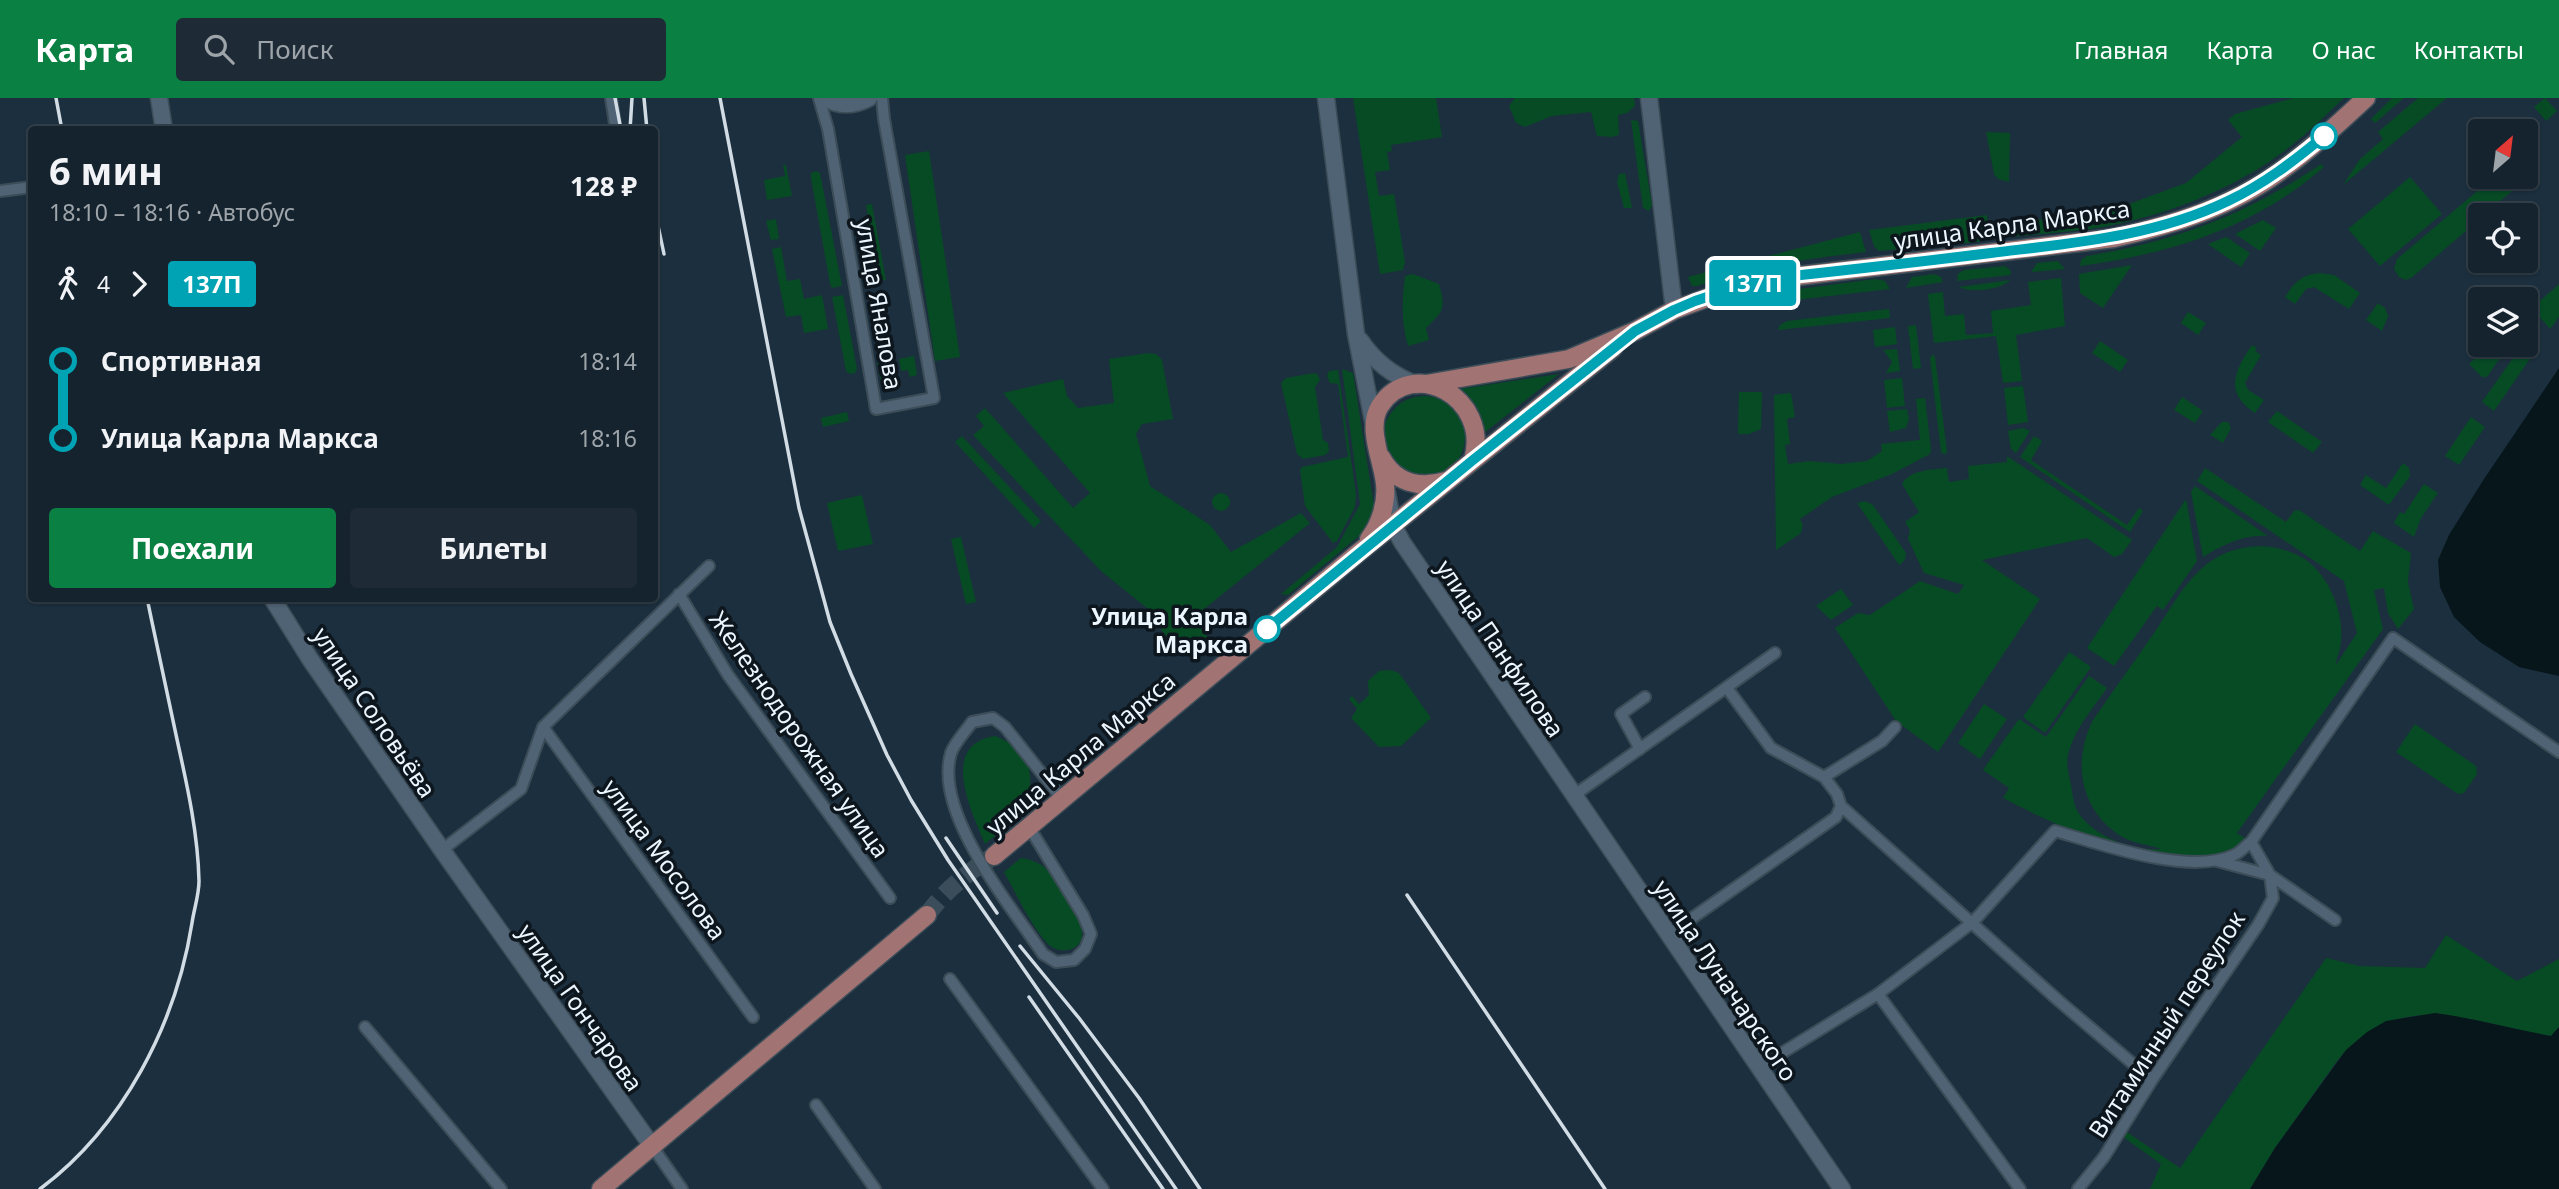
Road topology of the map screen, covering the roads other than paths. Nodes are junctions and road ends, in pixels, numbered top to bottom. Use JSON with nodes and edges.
{"nodes":[{"id":1,"x":159,"y":98,"type":"edge"},
{"id":2,"x":611,"y":98,"type":"edge"},
{"id":3,"x":819,"y":98,"type":"edge"},
{"id":4,"x":825,"y":98,"type":"edge"},
{"id":5,"x":869,"y":98,"type":"edge"},
{"id":6,"x":883,"y":98,"type":"edge"},
{"id":7,"x":1326,"y":98,"type":"edge"},
{"id":8,"x":1648,"y":98,"type":"edge"},
{"id":9,"x":2366,"y":98,"type":"edge"},
{"id":10,"x":163,"y":126,"type":"edge"},
{"id":11,"x":615,"y":126,"type":"edge"},
{"id":12,"x":28,"y":188,"type":"edge"},
{"id":13,"x":0,"y":191,"type":"edge"},
{"id":14,"x":1674,"y":310,"type":"junction"},
{"id":15,"x":1635,"y":331,"type":"junction"},
{"id":16,"x":1356,"y":334,"type":"junction"},
{"id":17,"x":1422,"y":385,"type":"junction"},
{"id":18,"x":1374,"y":426,"type":"junction"},
{"id":19,"x":1380,"y":454,"type":"junction"},
{"id":20,"x":1473,"y":460,"type":"junction"},
{"id":21,"x":1447,"y":481,"type":"junction"},
{"id":22,"x":1386,"y":486,"type":"junction"},
{"id":23,"x":1393,"y":524,"type":"junction"},
{"id":24,"x":1358,"y":553,"type":"junction"},
{"id":25,"x":709,"y":566,"type":"dead end"},
{"id":26,"x":679,"y":594,"type":"junction"},
{"id":27,"x":274,"y":602,"type":"edge"},
{"id":28,"x":1775,"y":653,"type":"dead end"},
{"id":29,"x":1727,"y":688,"type":"junction"},
{"id":30,"x":1645,"y":697,"type":"dead end"},
{"id":31,"x":543,"y":727,"type":"junction"},
{"id":32,"x":1895,"y":727,"type":"dead end"},
{"id":33,"x":1640,"y":749,"type":"junction"},
{"id":34,"x":2559,"y":752,"type":"edge"},
{"id":35,"x":1824,"y":777,"type":"junction"},
{"id":36,"x":1573,"y":796,"type":"junction"},
{"id":37,"x":1062,"y":799,"type":"junction"},
{"id":38,"x":1841,"y":806,"type":"junction"},
{"id":39,"x":1029,"y":827,"type":"junction"},
{"id":40,"x":2250,"y":842,"type":"junction"},
{"id":41,"x":442,"y":850,"type":"junction"},
{"id":42,"x":994,"y":856,"type":"tunnel mouth"},
{"id":43,"x":2216,"y":861,"type":"junction"},
{"id":44,"x":2270,"y":875,"type":"junction"},
{"id":45,"x":890,"y":898,"type":"dead end"},
{"id":46,"x":927,"y":915,"type":"tunnel mouth"},
{"id":47,"x":2335,"y":919,"type":"dead end"},
{"id":48,"x":1973,"y":922,"type":"junction"},
{"id":49,"x":1668,"y":935,"type":"junction"},
{"id":50,"x":950,"y":979,"type":"dead end"},
{"id":51,"x":1878,"y":994,"type":"junction"},
{"id":52,"x":753,"y":1017,"type":"dead end"},
{"id":53,"x":365,"y":1027,"type":"dead end"},
{"id":54,"x":1759,"y":1067,"type":"junction"},
{"id":55,"x":2152,"y":1080,"type":"junction"},
{"id":56,"x":817,"y":1105,"type":"dead end"},
{"id":57,"x":652,"y":1146,"type":"junction"},
{"id":58,"x":501,"y":1189,"type":"edge"},
{"id":59,"x":601,"y":1189,"type":"edge"},
{"id":60,"x":682,"y":1189,"type":"edge"},
{"id":61,"x":875,"y":1189,"type":"edge"},
{"id":62,"x":1103,"y":1189,"type":"edge"},
{"id":63,"x":1842,"y":1189,"type":"edge"},
{"id":64,"x":2020,"y":1189,"type":"edge"},
{"id":65,"x":2078,"y":1189,"type":"edge"}],
"edges":[{"from":1,"to":10,"type":"main road"},
{"from":2,"to":11,"type":"street"},
{"from":3,"to":6,"type":"street","name":"улица Яналова"},
{"from":4,"to":5,"type":"main road"},
{"from":7,"to":16,"type":"main road"},
{"from":8,"to":14,"type":"main road"},
{"from":9,"to":14,"type":"main road","name":"улица Карла Маркса"},
{"from":12,"to":13,"type":"street"},
{"from":14,"to":15,"type":"main road","name":"улица Карла Маркса"},
{"from":15,"to":17,"type":"main road","name":"улица Карла Маркса"},
{"from":15,"to":20,"type":"main road","name":"улица Карла Маркса"},
{"from":16,"to":17,"type":"main road"},
{"from":16,"to":18,"type":"main road"},
{"from":17,"to":18,"type":"main road"},
{"from":17,"to":20,"type":"main road"},
{"from":18,"to":19,"type":"main road"},
{"from":19,"to":21,"type":"main road"},
{"from":19,"to":22,"type":"main road"},
{"from":20,"to":21,"type":"main road"},
{"from":21,"to":23,"type":"main road","name":"улица Карла Маркса"},
{"from":22,"to":23,"type":"main road","name":"улица Панфилова"},
{"from":22,"to":24,"type":"main road","name":"улица Карла Маркса"},
{"from":23,"to":24,"type":"main road","name":"улица Карла Маркса"},
{"from":23,"to":36,"type":"main road","name":"улица Панфилова"},
{"from":24,"to":37,"type":"main road","name":"улица Карла Маркса"},
{"from":25,"to":26,"type":"street"},
{"from":26,"to":31,"type":"street"},
{"from":26,"to":45,"type":"street","name":"Железнодорожная улица"},
{"from":27,"to":41,"type":"main road","name":"улица Соловьёва"},
{"from":28,"to":29,"type":"street"},
{"from":29,"to":33,"type":"street"},
{"from":29,"to":35,"type":"street"},
{"from":30,"to":33,"type":"street"},
{"from":31,"to":41,"type":"street"},
{"from":31,"to":52,"type":"street","name":"улица Мосолова"},
{"from":32,"to":35,"type":"street"},
{"from":33,"to":36,"type":"street"},
{"from":34,"to":40,"type":"street"},
{"from":35,"to":38,"type":"street"},
{"from":36,"to":49,"type":"main road","name":"улица Луначарского"},
{"from":37,"to":39,"type":"main road","name":"улица Карла Маркса"},
{"from":37,"to":39,"type":"street"},
{"from":38,"to":48,"type":"street"},
{"from":38,"to":49,"type":"street"},
{"from":39,"to":42,"type":"main road","name":"улица Карла Маркса"},
{"from":40,"to":43,"type":"street"},
{"from":40,"to":44,"type":"street"},
{"from":41,"to":57,"type":"main road","name":"улица Гончарова"},
{"from":43,"to":44,"type":"street"},
{"from":43,"to":48,"type":"street"},
{"from":44,"to":47,"type":"street"},
{"from":44,"to":55,"type":"street","name":"Витаминный переулок"},
{"from":46,"to":57,"type":"main road"},
{"from":48,"to":51,"type":"street"},
{"from":48,"to":55,"type":"street"},
{"from":49,"to":54,"type":"main road","name":"улица Луначарского"},
{"from":50,"to":62,"type":"street"},
{"from":51,"to":54,"type":"street"},
{"from":51,"to":64,"type":"street"},
{"from":53,"to":58,"type":"street"},
{"from":54,"to":63,"type":"main road","name":"улица Луначарского"},
{"from":55,"to":65,"type":"street","name":"Витаминный переулок"},
{"from":56,"to":61,"type":"street"},
{"from":57,"to":59,"type":"main road"},
{"from":57,"to":60,"type":"street","name":"улица Гончарова"}]}
